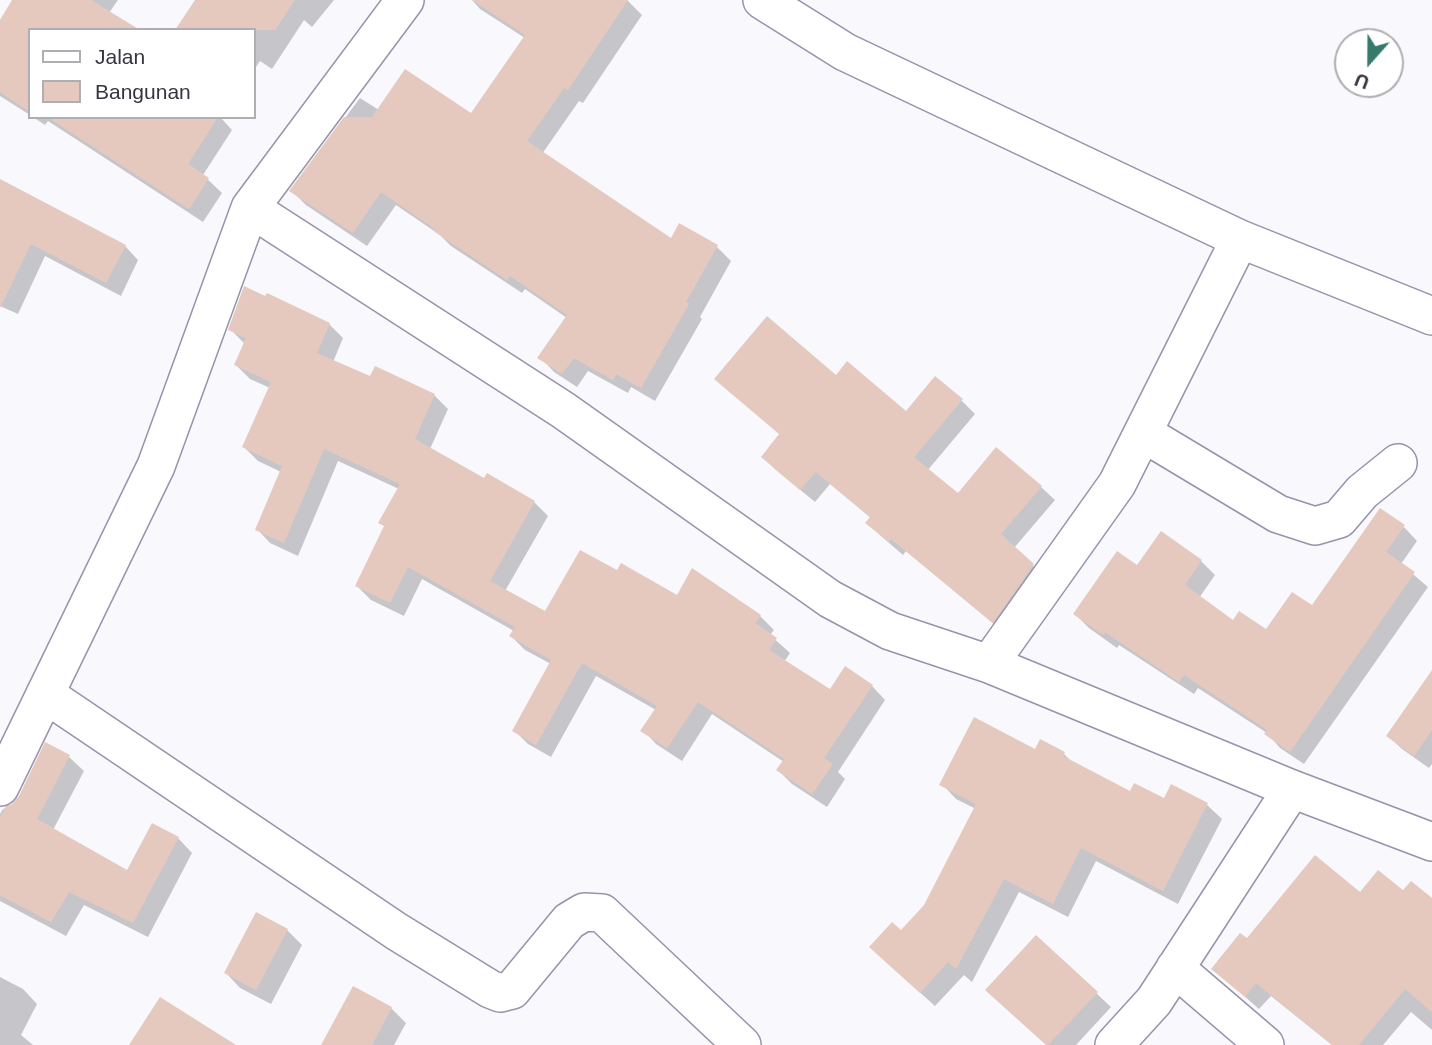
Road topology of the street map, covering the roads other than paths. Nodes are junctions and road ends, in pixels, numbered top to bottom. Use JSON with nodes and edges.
{"nodes":[{"id":1,"x":405,"y":0,"type":"edge"},
{"id":2,"x":762,"y":0,"type":"edge"},
{"id":3,"x":250,"y":208,"type":"junction"},
{"id":4,"x":1240,"y":239,"type":"junction"},
{"id":5,"x":1432,"y":316,"type":"edge"},
{"id":6,"x":1143,"y":433,"type":"junction"},
{"id":7,"x":1398,"y":463,"type":"dead end"},
{"id":8,"x":989,"y":664,"type":"junction"},
{"id":9,"x":45,"y":694,"type":"junction"},
{"id":10,"x":0,"y":787,"type":"edge"},
{"id":11,"x":1292,"y":789,"type":"junction"},
{"id":12,"x":1432,"y":842,"type":"edge"},
{"id":13,"x":1175,"y":968,"type":"junction"},
{"id":14,"x":742,"y":1045,"type":"edge"},
{"id":15,"x":1114,"y":1045,"type":"edge"},
{"id":16,"x":1265,"y":1045,"type":"edge"}],
"edges":[{"from":1,"to":3,"type":"street"},
{"from":2,"to":4,"type":"street"},
{"from":3,"to":8,"type":"street"},
{"from":3,"to":9,"type":"street"},
{"from":4,"to":5,"type":"street"},
{"from":4,"to":6,"type":"street"},
{"from":6,"to":7,"type":"street"},
{"from":6,"to":8,"type":"street"},
{"from":8,"to":11,"type":"street"},
{"from":9,"to":10,"type":"street"},
{"from":9,"to":14,"type":"street"},
{"from":11,"to":12,"type":"street"},
{"from":11,"to":13,"type":"street"},
{"from":13,"to":15,"type":"street"},
{"from":13,"to":16,"type":"street"}]}
